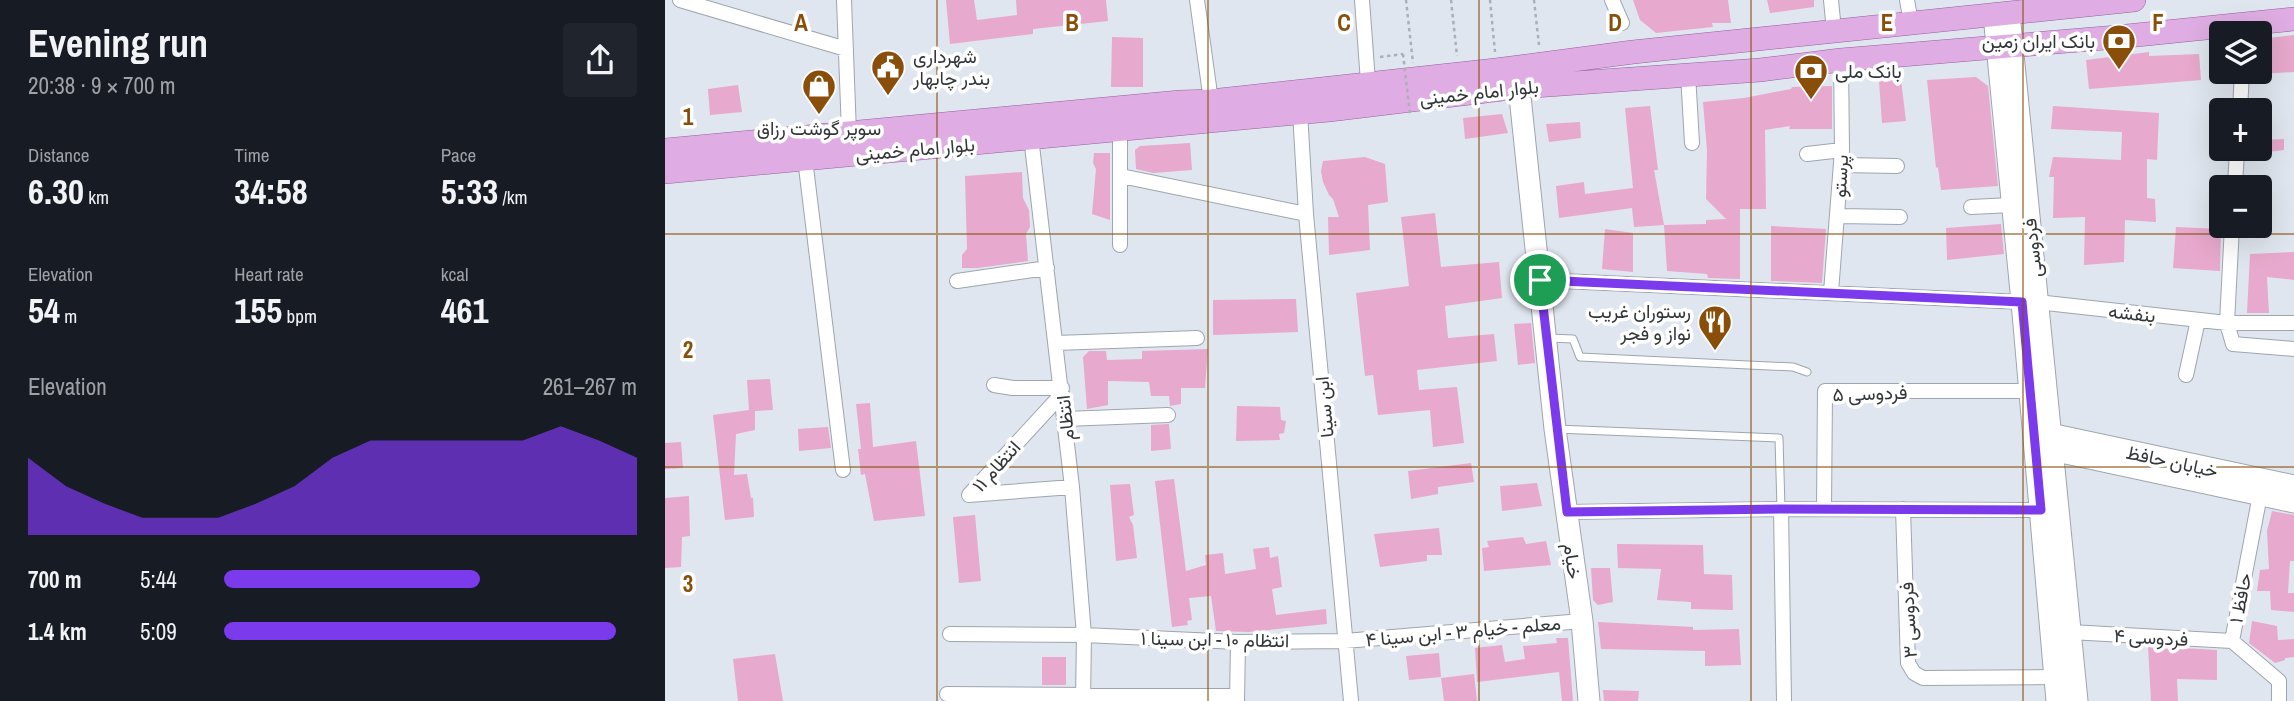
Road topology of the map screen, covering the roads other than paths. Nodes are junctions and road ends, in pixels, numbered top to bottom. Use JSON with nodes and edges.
{"nodes":[{"id":1,"x":680,"y":0,"type":"edge"},
{"id":2,"x":844,"y":0,"type":"edge"},
{"id":3,"x":1197,"y":0,"type":"edge"},
{"id":4,"x":1362,"y":0,"type":"edge"},
{"id":5,"x":1612,"y":0,"type":"edge"},
{"id":6,"x":1831,"y":0,"type":"edge"},
{"id":7,"x":1907,"y":0,"type":"edge"},
{"id":8,"x":2110,"y":1,"type":"edge"},
{"id":9,"x":1960,"y":9,"type":"edge"},
{"id":10,"x":2015,"y":10,"type":"edge"},
{"id":11,"x":2294,"y":19,"type":"edge"},
{"id":12,"x":1622,"y":23,"type":"dead end"},
{"id":13,"x":1910,"y":23,"type":"junction"},
{"id":14,"x":2272,"y":23,"type":"edge"},
{"id":15,"x":1834,"y":31,"type":"junction"},
{"id":16,"x":2209,"y":31,"type":"edge"},
{"id":17,"x":2117,"y":37,"type":"junction"},
{"id":18,"x":2004,"y":46,"type":"junction"},
{"id":19,"x":846,"y":49,"type":"junction"},
{"id":20,"x":1841,"y":60,"type":"junction"},
{"id":21,"x":1688,"y":74,"type":"junction"},
{"id":22,"x":1368,"y":82,"type":"junction"},
{"id":23,"x":1519,"y":87,"type":"junction"},
{"id":24,"x":1211,"y":101,"type":"junction"},
{"id":25,"x":1300,"y":112,"type":"junction"},
{"id":26,"x":1133,"y":121,"type":"junction"},
{"id":27,"x":1031,"y":137,"type":"junction"},
{"id":28,"x":850,"y":144,"type":"junction"},
{"id":29,"x":1692,"y":144,"type":"dead end"},
{"id":30,"x":665,"y":150,"type":"edge"},
{"id":31,"x":1807,"y":154,"type":"dead end"},
{"id":32,"x":1842,"y":158,"type":"junction"},
{"id":33,"x":804,"y":159,"type":"junction"},
{"id":34,"x":1897,"y":166,"type":"dead end"},
{"id":35,"x":665,"y":172,"type":"edge"},
{"id":36,"x":1121,"y":176,"type":"junction"},
{"id":37,"x":2012,"y":205,"type":"junction"},
{"id":38,"x":1971,"y":207,"type":"dead end"},
{"id":39,"x":1306,"y":214,"type":"junction"},
{"id":40,"x":1838,"y":216,"type":"junction"},
{"id":41,"x":1900,"y":217,"type":"dead end"},
{"id":42,"x":2231,"y":238,"type":"edge"},
{"id":43,"x":1120,"y":245,"type":"dead end"},
{"id":44,"x":1047,"y":268,"type":"junction"},
{"id":45,"x":1540,"y":280,"type":"junction"},
{"id":46,"x":957,"y":281,"type":"dead end"},
{"id":47,"x":1831,"y":292,"type":"junction"},
{"id":48,"x":2030,"y":302,"type":"junction"},
{"id":49,"x":2198,"y":320,"type":"junction"},
{"id":50,"x":2227,"y":323,"type":"junction"},
{"id":51,"x":2294,"y":323,"type":"edge"},
{"id":52,"x":1546,"y":337,"type":"junction"},
{"id":53,"x":1197,"y":338,"type":"dead end"},
{"id":54,"x":1056,"y":343,"type":"junction"},
{"id":55,"x":2294,"y":349,"type":"edge"},
{"id":56,"x":1807,"y":372,"type":"dead end"},
{"id":57,"x":2186,"y":375,"type":"dead end"},
{"id":58,"x":994,"y":385,"type":"dead end"},
{"id":59,"x":1062,"y":391,"type":"junction"},
{"id":60,"x":2029,"y":391,"type":"junction"},
{"id":61,"x":1168,"y":415,"type":"dead end"},
{"id":62,"x":1065,"y":419,"type":"junction"},
{"id":63,"x":1555,"y":429,"type":"junction"},
{"id":64,"x":2051,"y":442,"type":"junction"},
{"id":65,"x":843,"y":470,"type":"dead end"},
{"id":66,"x":2294,"y":486,"type":"edge"},
{"id":67,"x":1072,"y":487,"type":"junction"},
{"id":68,"x":2260,"y":495,"type":"junction"},
{"id":69,"x":2294,"y":502,"type":"edge"},
{"id":70,"x":1781,"y":509,"type":"junction"},
{"id":71,"x":1824,"y":509,"type":"junction"},
{"id":72,"x":1903,"y":509,"type":"junction"},
{"id":73,"x":2041,"y":510,"type":"junction"},
{"id":74,"x":1567,"y":512,"type":"junction"},
{"id":75,"x":1582,"y":621,"type":"junction"},
{"id":76,"x":2070,"y":632,"type":"junction"},
{"id":77,"x":950,"y":634,"type":"dead end"},
{"id":78,"x":1084,"y":635,"type":"junction"},
{"id":79,"x":1345,"y":641,"type":"junction"},
{"id":80,"x":2232,"y":641,"type":"junction"},
{"id":81,"x":1238,"y":642,"type":"junction"},
{"id":82,"x":2055,"y":677,"type":"junction"},
{"id":83,"x":2294,"y":680,"type":"edge"},
{"id":84,"x":2279,"y":681,"type":"junction"},
{"id":85,"x":947,"y":694,"type":"dead end"},
{"id":86,"x":1083,"y":698,"type":"edge"},
{"id":87,"x":1237,"y":698,"type":"edge"},
{"id":88,"x":1351,"y":701,"type":"edge"},
{"id":89,"x":1589,"y":701,"type":"edge"},
{"id":90,"x":1784,"y":701,"type":"edge"},
{"id":91,"x":2057,"y":701,"type":"edge"},
{"id":92,"x":2077,"y":701,"type":"edge"},
{"id":93,"x":2279,"y":701,"type":"edge"}],
"edges":[{"from":1,"to":19,"type":"street"},
{"from":2,"to":19,"type":"street"},
{"from":3,"to":24,"type":"street"},
{"from":4,"to":22,"type":"street"},
{"from":5,"to":12,"type":"street"},
{"from":6,"to":15,"type":"street"},
{"from":7,"to":13,"type":"street"},
{"from":8,"to":10,"type":"main road","name":"بلوار امام خمینی"},
{"from":8,"to":17,"type":"main road"},
{"from":9,"to":10,"type":"main road","name":"بلوار امام خمینی"},
{"from":9,"to":13,"type":"main road","name":"بلوار امام خمینی"},
{"from":10,"to":18,"type":"street"},
{"from":11,"to":14,"type":"main road","name":"بلوار امام خمینی"},
{"from":13,"to":15,"type":"main road","name":"بلوار امام خمینی"},
{"from":15,"to":22,"type":"main road","name":"بلوار امام خمینی"},
{"from":16,"to":17,"type":"main road","name":"بلوار امام خمینی"},
{"from":17,"to":18,"type":"main road","name":"بلوار امام خمینی"},
{"from":18,"to":20,"type":"main road","name":"بلوار امام خمینی"},
{"from":18,"to":37,"type":"street","name":"فردوسی"},
{"from":18,"to":48,"type":"street","name":"فردوسی"},
{"from":19,"to":28,"type":"street"},
{"from":20,"to":21,"type":"main road","name":"بلوار امام خمینی"},
{"from":20,"to":32,"type":"street","name":"پرستو"},
{"from":21,"to":23,"type":"main road","name":"بلوار امام خمینی"},
{"from":21,"to":29,"type":"street"},
{"from":22,"to":24,"type":"main road","name":"بلوار امام خمینی"},
{"from":23,"to":25,"type":"main road","name":"بلوار امام خمینی"},
{"from":23,"to":45,"type":"street","name":"خیام"},
{"from":24,"to":26,"type":"main road","name":"بلوار امام خمینی"},
{"from":25,"to":26,"type":"main road","name":"بلوار امام خمینی"},
{"from":25,"to":39,"type":"street","name":"ابن سینا"},
{"from":26,"to":27,"type":"main road","name":"بلوار امام خمینی"},
{"from":26,"to":28,"type":"main road","name":"بلوار امام خمینی"},
{"from":26,"to":36,"type":"street"},
{"from":27,"to":28,"type":"main road","name":"بلوار امام خمینی"},
{"from":27,"to":44,"type":"street","name":"انتظام"},
{"from":28,"to":30,"type":"main road","name":"بلوار امام خمینی"},
{"from":28,"to":33,"type":"main road","name":"بلوار امام خمینی"},
{"from":31,"to":32,"type":"street"},
{"from":32,"to":34,"type":"street"},
{"from":32,"to":40,"type":"street","name":"پرستو"},
{"from":33,"to":35,"type":"main road","name":"بلوار امام خمینی"},
{"from":33,"to":65,"type":"street"},
{"from":36,"to":39,"type":"street"},
{"from":36,"to":43,"type":"street"},
{"from":37,"to":38,"type":"street"},
{"from":37,"to":48,"type":"street","name":"فردوسی"},
{"from":39,"to":79,"type":"street","name":"ابن سینا"},
{"from":40,"to":41,"type":"street"},
{"from":40,"to":47,"type":"street","name":"پرستو"},
{"from":42,"to":50,"type":"street"},
{"from":44,"to":46,"type":"street"},
{"from":44,"to":54,"type":"street","name":"انتظام"},
{"from":45,"to":47,"type":"street","name":"بنفشه"},
{"from":45,"to":52,"type":"street","name":"خیام"},
{"from":47,"to":48,"type":"street","name":"بنفشه"},
{"from":48,"to":49,"type":"street","name":"بنفشه"},
{"from":48,"to":60,"type":"street","name":"فردوسی"},
{"from":48,"to":64,"type":"street","name":"فردوسی"},
{"from":49,"to":50,"type":"street","name":"بنفشه"},
{"from":49,"to":57,"type":"street"},
{"from":50,"to":51,"type":"street","name":"بنفشه"},
{"from":50,"to":55,"type":"street"},
{"from":52,"to":56,"type":"lane"},
{"from":52,"to":63,"type":"street","name":"خیام"},
{"from":53,"to":54,"type":"street"},
{"from":54,"to":59,"type":"street","name":"انتظام"},
{"from":58,"to":59,"type":"street"},
{"from":59,"to":62,"type":"street","name":"انتظام"},
{"from":59,"to":67,"type":"street","name":"انتظام ۱۱"},
{"from":60,"to":71,"type":"street","name":"فردوسی ۵"},
{"from":60,"to":73,"type":"street","name":"فردوسی"},
{"from":61,"to":62,"type":"street"},
{"from":62,"to":67,"type":"street","name":"انتظام"},
{"from":63,"to":70,"type":"lane"},
{"from":63,"to":74,"type":"street","name":"خیام"},
{"from":64,"to":66,"type":"street","name":"خیابان حافظ"},
{"from":64,"to":68,"type":"street","name":"خیابان حافظ"},
{"from":64,"to":76,"type":"street","name":"فردوسی"},
{"from":67,"to":78,"type":"street","name":"انتظام"},
{"from":68,"to":69,"type":"street","name":"خیابان حافظ"},
{"from":68,"to":80,"type":"street","name":"حافظ ۱"},
{"from":70,"to":71,"type":"street"},
{"from":70,"to":74,"type":"street"},
{"from":70,"to":90,"type":"street"},
{"from":71,"to":72,"type":"street"},
{"from":72,"to":73,"type":"street"},
{"from":72,"to":82,"type":"street","name":"فردوسی ۳"},
{"from":73,"to":82,"type":"street","name":"فردوسی"},
{"from":74,"to":75,"type":"street","name":"خیام"},
{"from":75,"to":79,"type":"street","name":"معلم - خیام ۳ - ابن سینا ۴"},
{"from":75,"to":89,"type":"street","name":"خیام"},
{"from":76,"to":80,"type":"street","name":"فردوسی ۴"},
{"from":76,"to":92,"type":"street","name":"فردوسی"},
{"from":77,"to":78,"type":"street","name":"انتظام ۱۰ - ابن سینا ۱"},
{"from":78,"to":81,"type":"street","name":"انتظام ۱۰ - ابن سینا ۱"},
{"from":78,"to":86,"type":"street","name":"انتظام"},
{"from":79,"to":81,"type":"street","name":"انتظام ۱۰ - ابن سینا ۱"},
{"from":79,"to":88,"type":"street","name":"ابن سینا"},
{"from":80,"to":84,"type":"street","name":"حافظ ۱"},
{"from":81,"to":87,"type":"street"},
{"from":82,"to":91,"type":"street","name":"فردوسی"},
{"from":83,"to":84,"type":"street"},
{"from":84,"to":93,"type":"street"},
{"from":85,"to":86,"type":"street"},
{"from":86,"to":87,"type":"street"}]}
